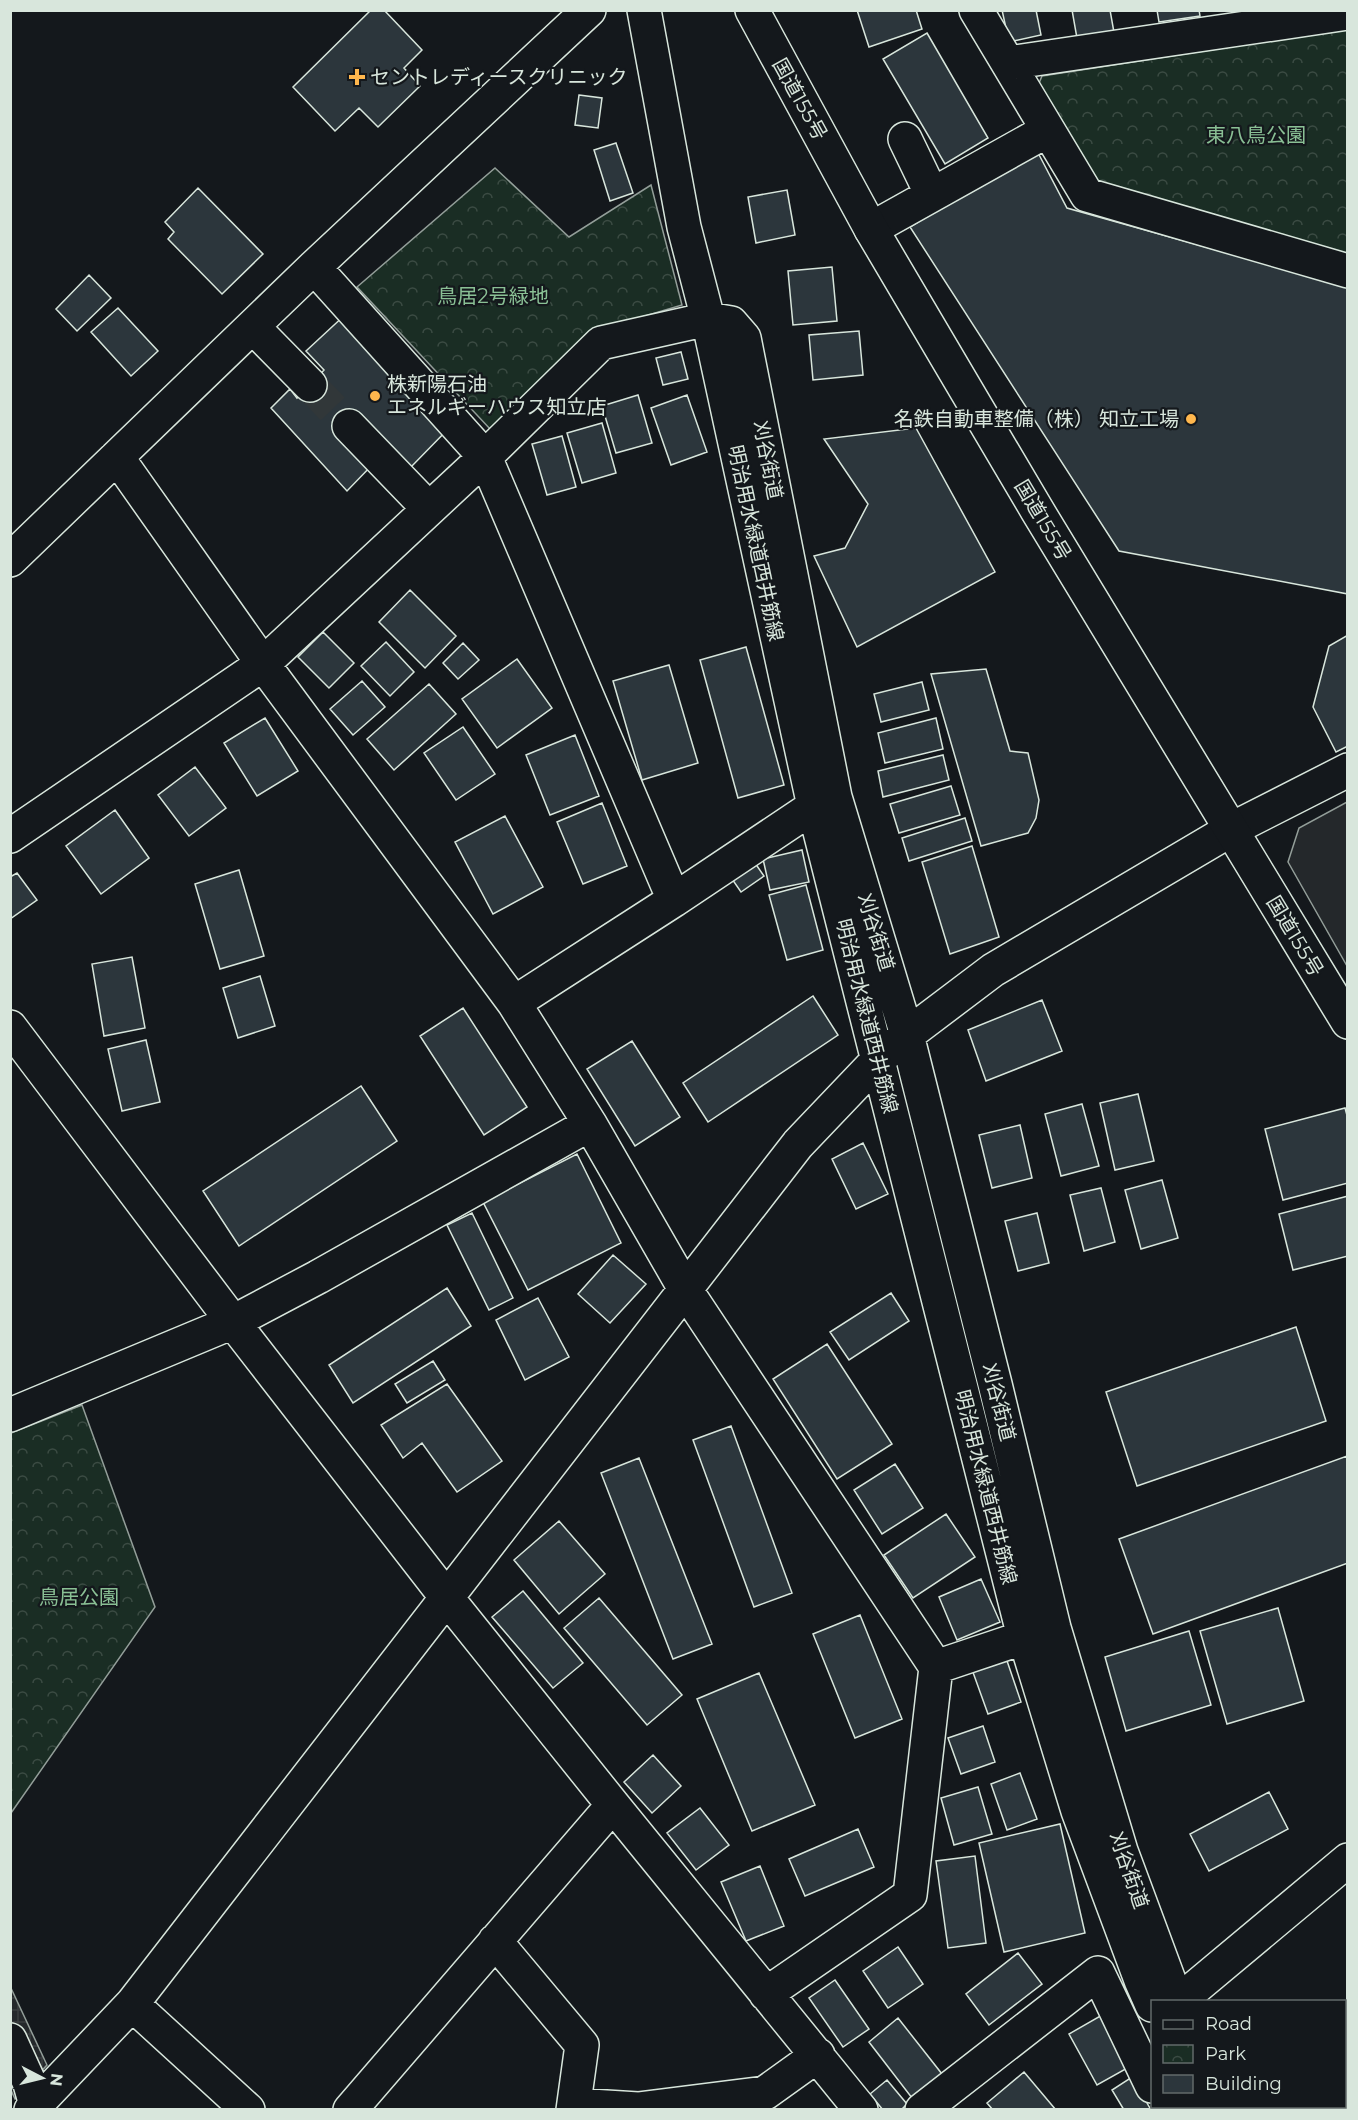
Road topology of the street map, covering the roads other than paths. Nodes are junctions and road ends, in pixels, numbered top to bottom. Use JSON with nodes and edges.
{"nodes":[{"id":1,"x":589,"y":10,"type":"edge"},
{"id":2,"x":644,"y":10,"type":"edge"},
{"id":3,"x":752,"y":10,"type":"edge"},
{"id":4,"x":976,"y":10,"type":"edge"},
{"id":5,"x":1347,"y":14,"type":"edge"},
{"id":6,"x":1008,"y":63,"type":"junction"},
{"id":7,"x":1048,"y":130,"type":"junction"},
{"id":8,"x":905,"y":139,"type":"dead end"},
{"id":9,"x":932,"y":195,"type":"junction"},
{"id":10,"x":871,"y":229,"type":"junction"},
{"id":11,"x":314,"y":267,"type":"junction"},
{"id":12,"x":1347,"y":271,"type":"edge"},
{"id":13,"x":708,"y":319,"type":"junction"},
{"id":14,"x":253,"y":327,"type":"junction"},
{"id":15,"x":310,"y":385,"type":"tunnel mouth"},
{"id":16,"x":349,"y":426,"type":"tunnel mouth"},
{"id":17,"x":117,"y":457,"type":"junction"},
{"id":18,"x":485,"y":457,"type":"junction"},
{"id":19,"x":429,"y":509,"type":"junction"},
{"id":20,"x":10,"y":560,"type":"edge"},
{"id":21,"x":263,"y":664,"type":"junction"},
{"id":22,"x":1347,"y":770,"type":"edge"},
{"id":23,"x":825,"y":802,"type":"junction"},
{"id":24,"x":1232,"y":829,"type":"junction"},
{"id":25,"x":10,"y":836,"type":"edge"},
{"id":26,"x":674,"y":900,"type":"junction"},
{"id":27,"x":514,"y":1003,"type":"junction"},
{"id":28,"x":1347,"y":1022,"type":"edge"},
{"id":29,"x":10,"y":1028,"type":"edge"},
{"id":30,"x":907,"y":1035,"type":"junction"},
{"id":31,"x":879,"y":1059,"type":"junction"},
{"id":32,"x":590,"y":1124,"type":"junction"},
{"id":33,"x":685,"y":1289,"type":"junction"},
{"id":34,"x":234,"y":1322,"type":"junction"},
{"id":35,"x":10,"y":1415,"type":"edge"},
{"id":36,"x":447,"y":1598,"type":"junction"},
{"id":37,"x":1040,"y":1633,"type":"junction"},
{"id":38,"x":936,"y":1667,"type":"junction"},
{"id":39,"x":613,"y":1805,"type":"junction"},
{"id":40,"x":1347,"y":1860,"type":"edge"},
{"id":41,"x":495,"y":1941,"type":"junction"},
{"id":42,"x":766,"y":1994,"type":"junction"},
{"id":43,"x":1178,"y":2000,"type":"edge"},
{"id":44,"x":1179,"y":2000,"type":"edge"},
{"id":45,"x":1151,"y":2003,"type":"edge"},
{"id":46,"x":132,"y":2004,"type":"junction"},
{"id":47,"x":10,"y":2040,"type":"edge"},
{"id":48,"x":818,"y":2055,"type":"junction"},
{"id":49,"x":1151,"y":2084,"type":"edge"},
{"id":50,"x":34,"y":2107,"type":"edge"},
{"id":51,"x":573,"y":2107,"type":"edge"},
{"id":52,"x":248,"y":2109,"type":"edge"},
{"id":53,"x":351,"y":2109,"type":"edge"},
{"id":54,"x":861,"y":2109,"type":"edge"},
{"id":55,"x":922,"y":2109,"type":"edge"}],
"edges":[{"from":1,"to":11,"type":"main road"},
{"from":2,"to":13,"type":"main road","name":"明治用水緑道西井筋線"},
{"from":3,"to":10,"type":"main road","name":"国道155号"},
{"from":4,"to":6,"type":"main road"},
{"from":5,"to":6,"type":"main road"},
{"from":6,"to":7,"type":"main road"},
{"from":7,"to":9,"type":"main road"},
{"from":7,"to":12,"type":"main road"},
{"from":8,"to":9,"type":"main road"},
{"from":9,"to":10,"type":"main road"},
{"from":10,"to":24,"type":"main road","name":"国道155号"},
{"from":11,"to":14,"type":"main road"},
{"from":11,"to":18,"type":"main road"},
{"from":13,"to":18,"type":"main road"},
{"from":13,"to":23,"type":"main road","name":"明治用水緑道西井筋線"},
{"from":13,"to":23,"type":"main road","name":"刈谷街道"},
{"from":14,"to":15,"type":"main road"},
{"from":14,"to":17,"type":"main road"},
{"from":16,"to":19,"type":"main road"},
{"from":17,"to":20,"type":"main road"},
{"from":17,"to":21,"type":"main road"},
{"from":18,"to":19,"type":"main road"},
{"from":18,"to":26,"type":"main road"},
{"from":19,"to":21,"type":"main road"},
{"from":21,"to":25,"type":"main road"},
{"from":21,"to":27,"type":"main road"},
{"from":22,"to":24,"type":"main road"},
{"from":23,"to":26,"type":"main road"},
{"from":23,"to":30,"type":"main road","name":"刈谷街道"},
{"from":23,"to":31,"type":"main road","name":"明治用水緑道西井筋線"},
{"from":24,"to":28,"type":"main road","name":"国道155号"},
{"from":24,"to":30,"type":"main road"},
{"from":26,"to":27,"type":"main road"},
{"from":27,"to":32,"type":"main road"},
{"from":29,"to":34,"type":"main road"},
{"from":30,"to":31,"type":"main road"},
{"from":30,"to":37,"type":"main road","name":"刈谷街道"},
{"from":31,"to":33,"type":"main road"},
{"from":31,"to":37,"type":"main road","name":"明治用水緑道西井筋線"},
{"from":32,"to":33,"type":"main road"},
{"from":32,"to":34,"type":"main road"},
{"from":33,"to":36,"type":"main road"},
{"from":33,"to":38,"type":"main road"},
{"from":34,"to":35,"type":"main road"},
{"from":34,"to":36,"type":"main road"},
{"from":36,"to":39,"type":"main road"},
{"from":36,"to":46,"type":"main road"},
{"from":37,"to":38,"type":"main road"},
{"from":37,"to":43,"type":"main road","name":"刈谷街道"},
{"from":37,"to":45,"type":"main road","name":"明治用水緑道西井筋線"},
{"from":38,"to":42,"type":"main road"},
{"from":39,"to":41,"type":"main road"},
{"from":39,"to":42,"type":"main road"},
{"from":40,"to":44,"type":"main road"},
{"from":41,"to":51,"type":"main road"},
{"from":41,"to":53,"type":"main road"},
{"from":42,"to":48,"type":"main road"},
{"from":46,"to":50,"type":"main road"},
{"from":46,"to":52,"type":"main road"},
{"from":47,"to":50,"type":"main road"},
{"from":48,"to":51,"type":"main road"},
{"from":48,"to":54,"type":"main road"},
{"from":49,"to":55,"type":"main road"}]}
